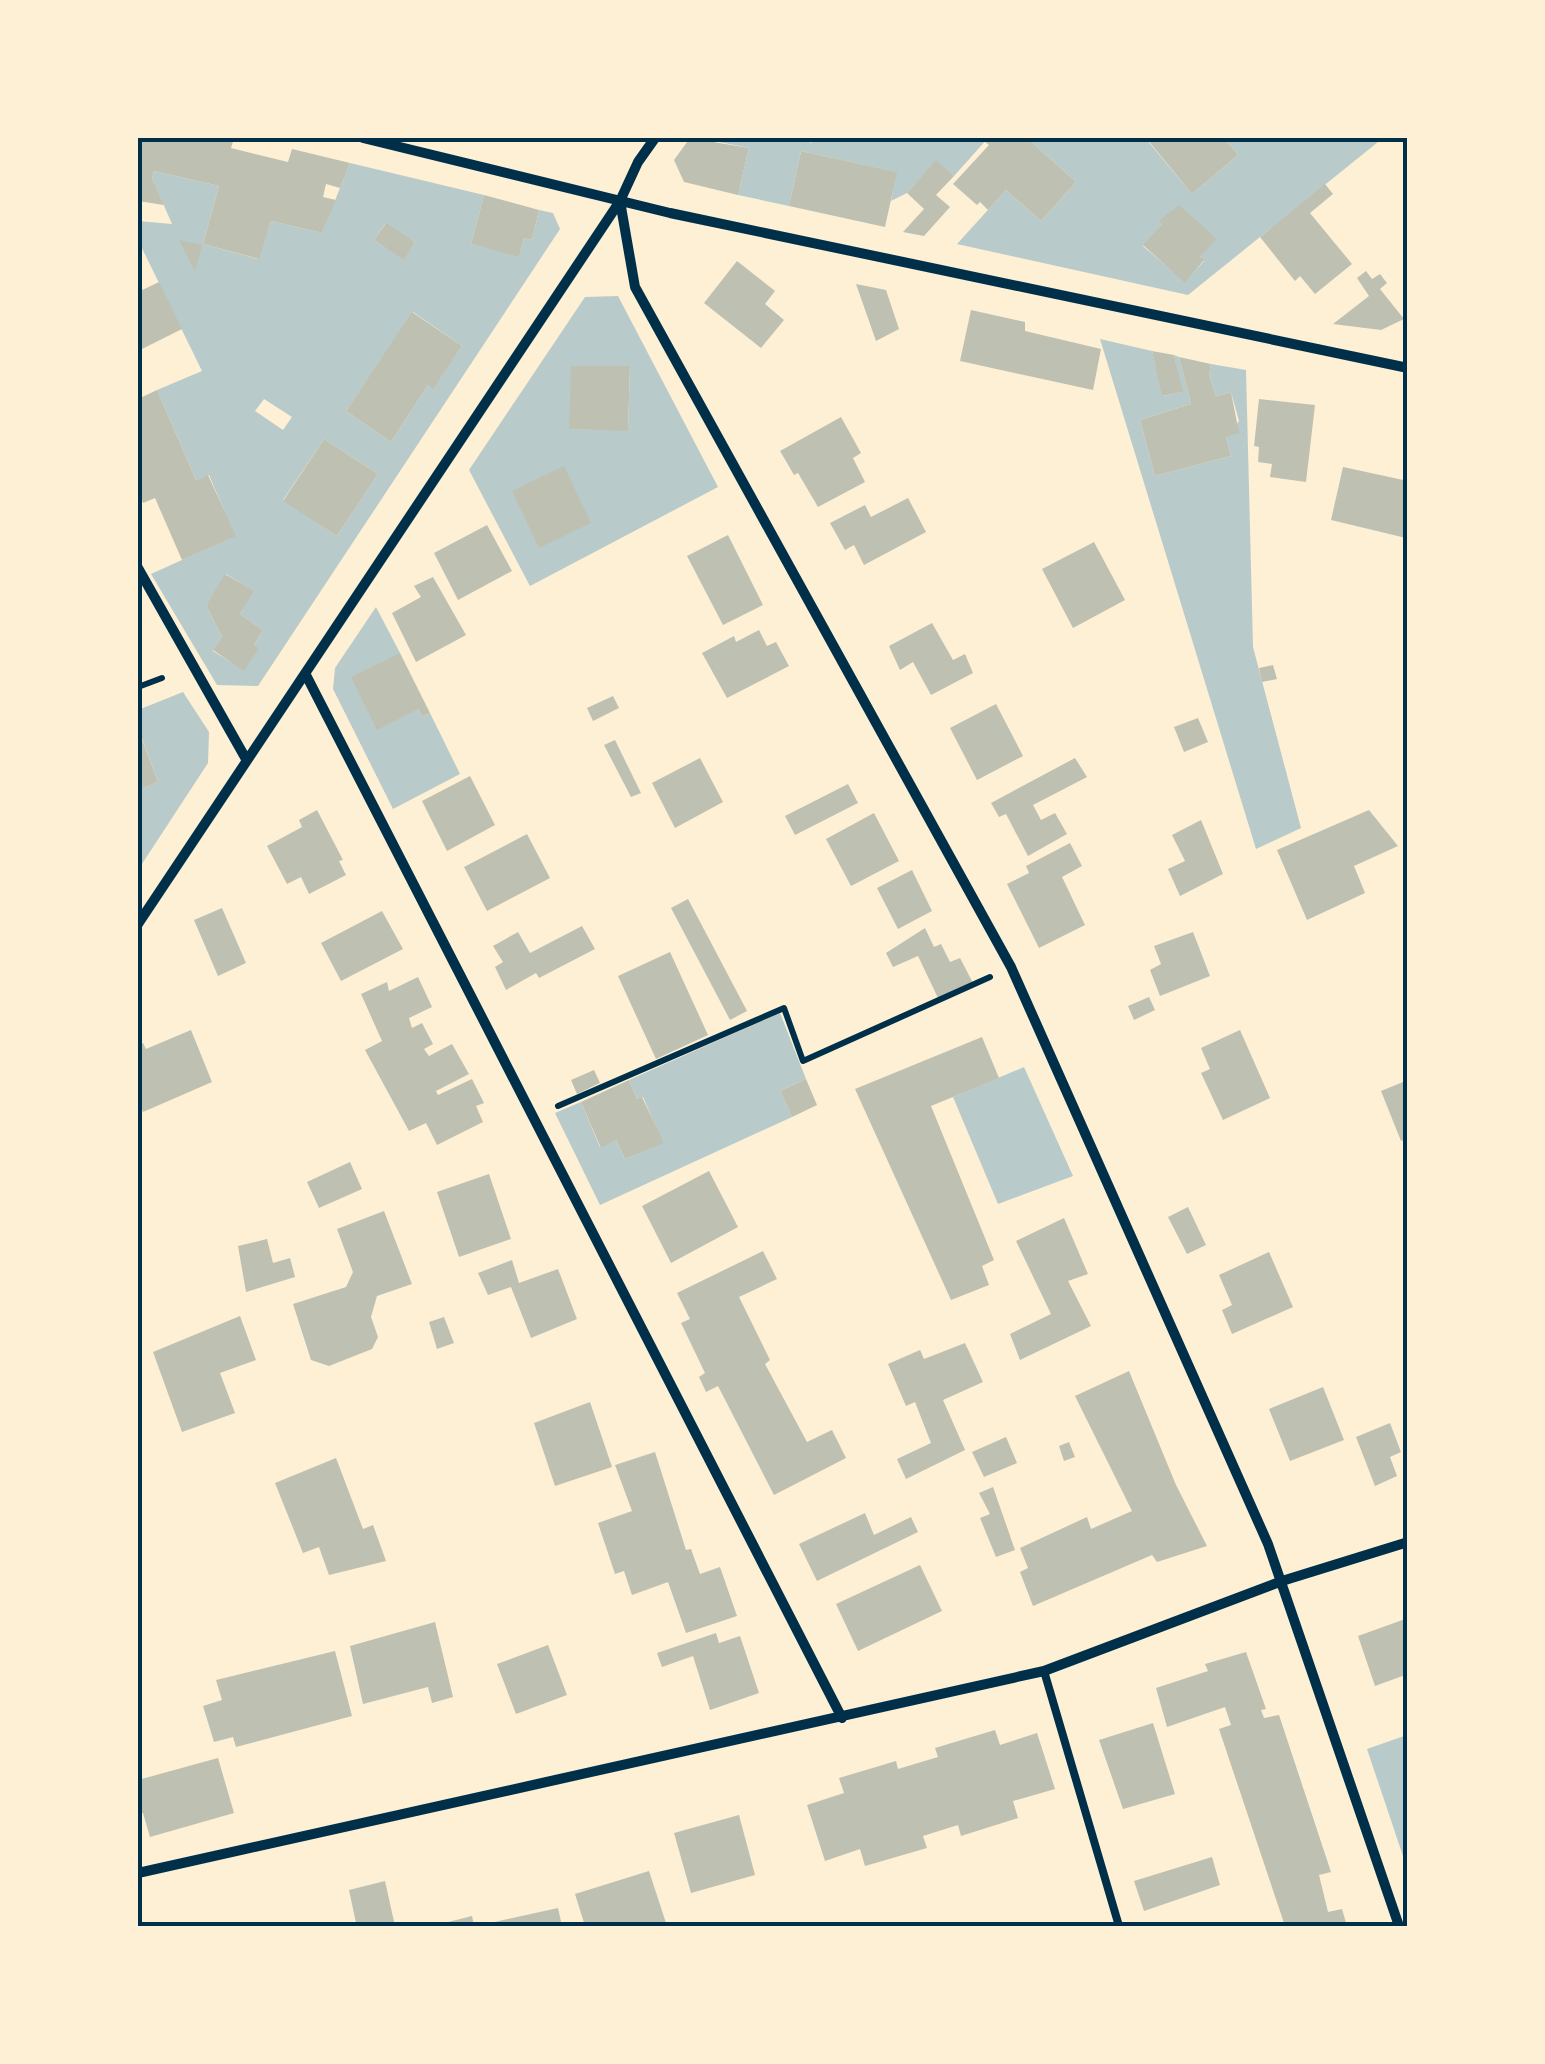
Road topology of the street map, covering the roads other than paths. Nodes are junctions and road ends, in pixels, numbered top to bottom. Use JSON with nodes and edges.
{"nodes":[{"id":1,"x":363,"y":138,"type":"edge"},
{"id":2,"x":655,"y":138,"type":"edge"},
{"id":3,"x":620,"y":201,"type":"junction"},
{"id":4,"x":1408,"y":368,"type":"edge"},
{"id":5,"x":138,"y":568,"type":"edge"},
{"id":6,"x":306,"y":675,"type":"junction"},
{"id":7,"x":246,"y":759,"type":"junction"},
{"id":8,"x":138,"y":924,"type":"edge"},
{"id":9,"x":1408,"y":1542,"type":"edge"},
{"id":10,"x":1282,"y":1581,"type":"junction"},
{"id":11,"x":1044,"y":1671,"type":"junction"},
{"id":12,"x":842,"y":1718,"type":"junction"},
{"id":13,"x":138,"y":1874,"type":"edge"},
{"id":14,"x":1119,"y":1926,"type":"edge"},
{"id":15,"x":1400,"y":1926,"type":"edge"}],
"edges":[{"from":1,"to":3,"type":"street"},
{"from":2,"to":3,"type":"street"},
{"from":3,"to":4,"type":"street"},
{"from":3,"to":6,"type":"street"},
{"from":3,"to":10,"type":"street"},
{"from":5,"to":7,"type":"street"},
{"from":6,"to":7,"type":"street"},
{"from":6,"to":12,"type":"street"},
{"from":7,"to":8,"type":"street"},
{"from":9,"to":10,"type":"street"},
{"from":10,"to":11,"type":"street"},
{"from":10,"to":15,"type":"street"},
{"from":11,"to":12,"type":"street"},
{"from":11,"to":14,"type":"lane"},
{"from":12,"to":13,"type":"street"}]}
